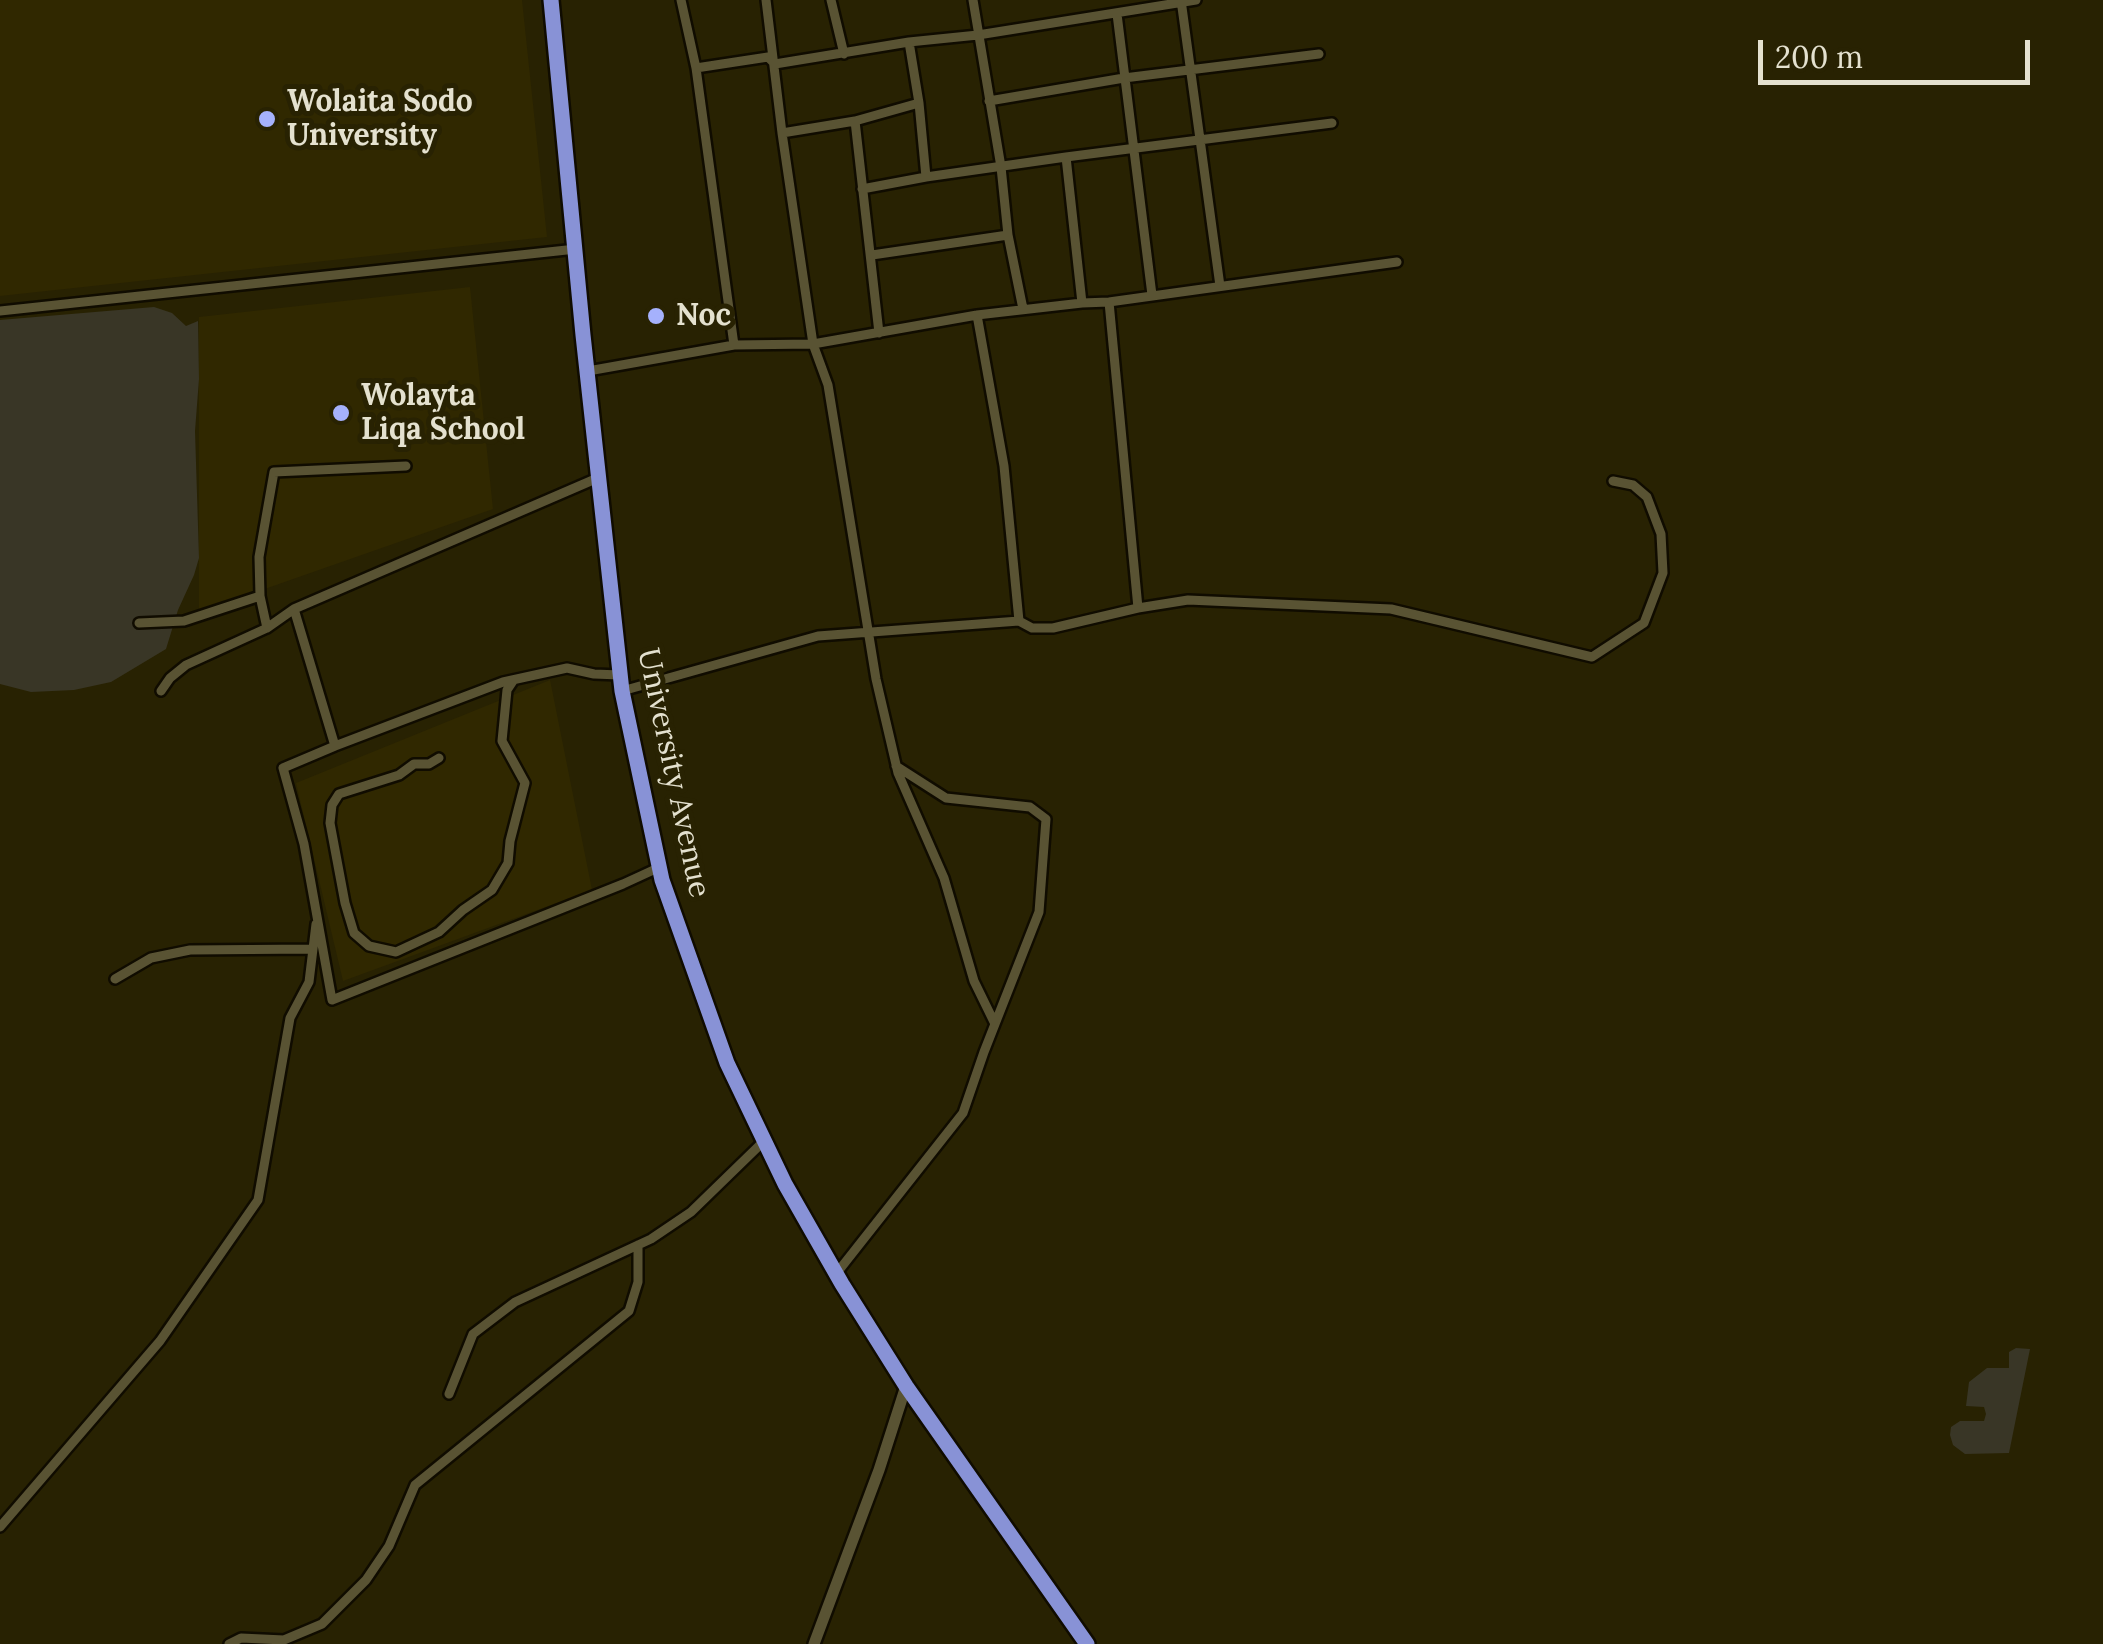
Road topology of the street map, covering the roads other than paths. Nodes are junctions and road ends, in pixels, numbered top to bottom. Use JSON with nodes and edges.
{"nodes":[{"id":1,"x":551,"y":0,"type":"edge"},
{"id":2,"x":681,"y":0,"type":"edge"},
{"id":3,"x":766,"y":0,"type":"edge"},
{"id":4,"x":830,"y":0,"type":"edge"},
{"id":5,"x":973,"y":0,"type":"edge"},
{"id":6,"x":1196,"y":0,"type":"edge"},
{"id":7,"x":1181,"y":2,"type":"edge"},
{"id":8,"x":1117,"y":14,"type":"junction"},
{"id":9,"x":978,"y":35,"type":"junction"},
{"id":10,"x":909,"y":42,"type":"junction"},
{"id":11,"x":844,"y":54,"type":"junction"},
{"id":12,"x":1319,"y":54,"type":"dead end"},
{"id":13,"x":775,"y":64,"type":"junction"},
{"id":14,"x":696,"y":68,"type":"junction"},
{"id":15,"x":1192,"y":71,"type":"junction"},
{"id":16,"x":1124,"y":78,"type":"junction"},
{"id":17,"x":989,"y":101,"type":"junction"},
{"id":18,"x":919,"y":103,"type":"junction"},
{"id":19,"x":854,"y":121,"type":"junction"},
{"id":20,"x":1332,"y":123,"type":"dead end"},
{"id":21,"x":782,"y":133,"type":"junction"},
{"id":22,"x":1200,"y":141,"type":"junction"},
{"id":23,"x":1134,"y":150,"type":"junction"},
{"id":24,"x":1066,"y":157,"type":"junction"},
{"id":25,"x":1002,"y":167,"type":"junction"},
{"id":26,"x":926,"y":177,"type":"junction"},
{"id":27,"x":862,"y":189,"type":"junction"},
{"id":28,"x":1008,"y":236,"type":"junction"},
{"id":29,"x":576,"y":249,"type":"junction"},
{"id":30,"x":872,"y":254,"type":"junction"},
{"id":31,"x":1397,"y":262,"type":"dead end"},
{"id":32,"x":1220,"y":286,"type":"junction"},
{"id":33,"x":1152,"y":294,"type":"junction"},
{"id":34,"x":1109,"y":302,"type":"junction"},
{"id":35,"x":1082,"y":303,"type":"junction"},
{"id":36,"x":1022,"y":309,"type":"junction"},
{"id":37,"x":0,"y":311,"type":"edge"},
{"id":38,"x":977,"y":316,"type":"junction"},
{"id":39,"x":879,"y":332,"type":"junction"},
{"id":40,"x":734,"y":344,"type":"junction"},
{"id":41,"x":813,"y":344,"type":"junction"},
{"id":42,"x":588,"y":371,"type":"junction"},
{"id":43,"x":406,"y":466,"type":"dead end"},
{"id":44,"x":600,"y":477,"type":"junction"},
{"id":45,"x":1613,"y":481,"type":"dead end"},
{"id":46,"x":260,"y":596,"type":"junction"},
{"id":47,"x":1138,"y":608,"type":"junction"},
{"id":48,"x":294,"y":609,"type":"junction"},
{"id":49,"x":1018,"y":621,"type":"junction"},
{"id":50,"x":140,"y":623,"type":"dead end"},
{"id":51,"x":268,"y":628,"type":"junction"},
{"id":52,"x":868,"y":632,"type":"junction"},
{"id":53,"x":513,"y":681,"type":"junction"},
{"id":54,"x":621,"y":683,"type":"junction"},
{"id":55,"x":160,"y":691,"type":"dead end"},
{"id":56,"x":335,"y":746,"type":"junction"},
{"id":57,"x":439,"y":758,"type":"dead end"},
{"id":58,"x":896,"y":766,"type":"junction"},
{"id":59,"x":660,"y":867,"type":"junction"},
{"id":60,"x":318,"y":917,"type":"junction"},
{"id":61,"x":312,"y":949,"type":"junction"},
{"id":62,"x":115,"y":980,"type":"dead end"},
{"id":63,"x":995,"y":1024,"type":"junction"},
{"id":64,"x":764,"y":1142,"type":"junction"},
{"id":65,"x":638,"y":1245,"type":"junction"},
{"id":66,"x":836,"y":1274,"type":"junction"},
{"id":67,"x":906,"y":1386,"type":"junction"},
{"id":68,"x":449,"y":1394,"type":"dead end"},
{"id":69,"x":0,"y":1528,"type":"edge"},
{"id":70,"x":229,"y":1644,"type":"edge"},
{"id":71,"x":814,"y":1644,"type":"edge"},
{"id":72,"x":1088,"y":1644,"type":"edge"}],
"edges":[{"from":1,"to":29,"type":"highway","name":"University Avenue"},
{"from":2,"to":14,"type":"street"},
{"from":3,"to":13,"type":"street"},
{"from":4,"to":11,"type":"street"},
{"from":5,"to":9,"type":"street"},
{"from":6,"to":7,"type":"street"},
{"from":7,"to":8,"type":"street"},
{"from":7,"to":15,"type":"street"},
{"from":8,"to":9,"type":"street"},
{"from":8,"to":16,"type":"street"},
{"from":9,"to":10,"type":"street"},
{"from":9,"to":17,"type":"street"},
{"from":10,"to":11,"type":"street"},
{"from":10,"to":18,"type":"street"},
{"from":11,"to":13,"type":"street"},
{"from":12,"to":15,"type":"street"},
{"from":13,"to":14,"type":"street"},
{"from":13,"to":21,"type":"street"},
{"from":14,"to":40,"type":"street"},
{"from":15,"to":16,"type":"street"},
{"from":15,"to":22,"type":"street"},
{"from":16,"to":17,"type":"street"},
{"from":16,"to":23,"type":"street"},
{"from":17,"to":25,"type":"street"},
{"from":18,"to":19,"type":"street"},
{"from":18,"to":26,"type":"street"},
{"from":19,"to":21,"type":"street"},
{"from":19,"to":27,"type":"street"},
{"from":20,"to":22,"type":"street"},
{"from":21,"to":41,"type":"street"},
{"from":22,"to":23,"type":"street"},
{"from":22,"to":32,"type":"street"},
{"from":23,"to":24,"type":"street"},
{"from":23,"to":33,"type":"street"},
{"from":24,"to":25,"type":"street"},
{"from":24,"to":35,"type":"street"},
{"from":25,"to":26,"type":"street"},
{"from":25,"to":28,"type":"street"},
{"from":26,"to":27,"type":"street"},
{"from":27,"to":30,"type":"street"},
{"from":28,"to":30,"type":"street"},
{"from":28,"to":36,"type":"street"},
{"from":29,"to":37,"type":"street"},
{"from":29,"to":42,"type":"highway","name":"University Avenue"},
{"from":30,"to":39,"type":"street"},
{"from":31,"to":32,"type":"street"},
{"from":32,"to":33,"type":"street"},
{"from":33,"to":34,"type":"street"},
{"from":34,"to":35,"type":"street"},
{"from":34,"to":47,"type":"street"},
{"from":35,"to":36,"type":"street"},
{"from":36,"to":38,"type":"street"},
{"from":38,"to":39,"type":"street"},
{"from":38,"to":49,"type":"street"},
{"from":39,"to":41,"type":"street"},
{"from":40,"to":41,"type":"street"},
{"from":40,"to":42,"type":"street"},
{"from":41,"to":52,"type":"street"},
{"from":42,"to":44,"type":"highway","name":"University Avenue"},
{"from":43,"to":46,"type":"street"},
{"from":44,"to":48,"type":"street"},
{"from":44,"to":54,"type":"highway","name":"University Avenue"},
{"from":45,"to":47,"type":"street"},
{"from":46,"to":50,"type":"street"},
{"from":46,"to":51,"type":"street"},
{"from":47,"to":49,"type":"street"},
{"from":48,"to":51,"type":"street"},
{"from":48,"to":56,"type":"street"},
{"from":49,"to":52,"type":"street"},
{"from":51,"to":55,"type":"street"},
{"from":52,"to":54,"type":"street"},
{"from":52,"to":58,"type":"street"},
{"from":53,"to":54,"type":"street"},
{"from":53,"to":56,"type":"street"},
{"from":53,"to":57,"type":"street"},
{"from":54,"to":59,"type":"highway","name":"University Avenue"},
{"from":56,"to":60,"type":"street"},
{"from":58,"to":63,"type":"street"},
{"from":58,"to":63,"type":"street"},
{"from":59,"to":60,"type":"street"},
{"from":59,"to":64,"type":"highway","name":"University Avenue"},
{"from":60,"to":61,"type":"street"},
{"from":61,"to":62,"type":"street"},
{"from":61,"to":69,"type":"street"},
{"from":63,"to":66,"type":"street"},
{"from":64,"to":65,"type":"street"},
{"from":64,"to":66,"type":"highway","name":"University Avenue"},
{"from":65,"to":68,"type":"street"},
{"from":65,"to":70,"type":"street"},
{"from":66,"to":67,"type":"highway","name":"University Avenue"},
{"from":67,"to":71,"type":"street"},
{"from":67,"to":72,"type":"highway","name":"University Avenue"}]}
